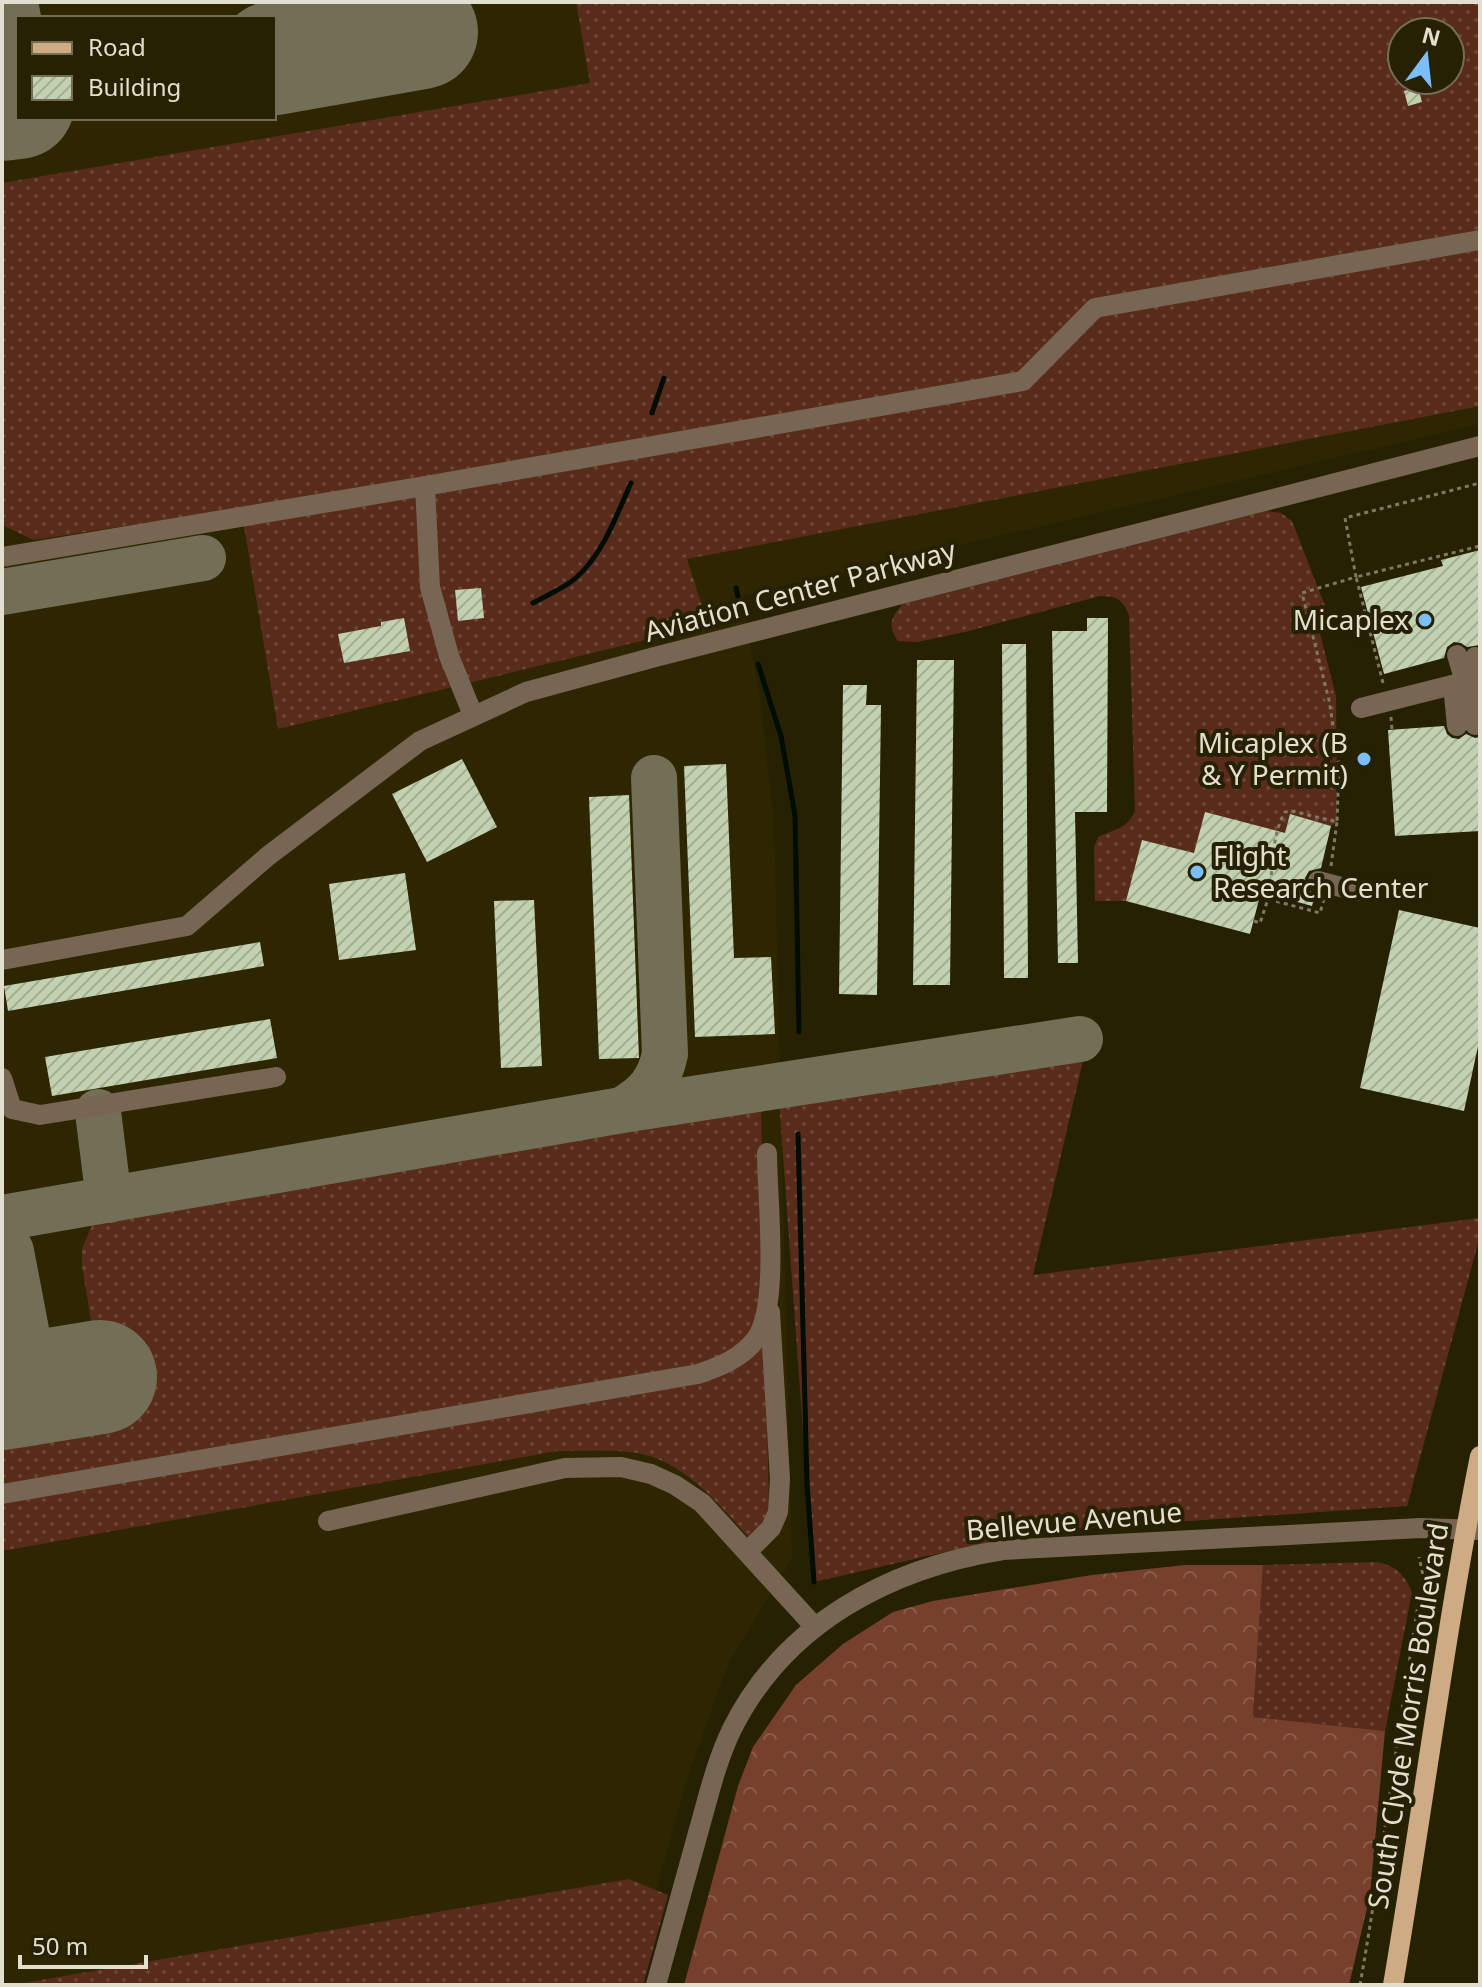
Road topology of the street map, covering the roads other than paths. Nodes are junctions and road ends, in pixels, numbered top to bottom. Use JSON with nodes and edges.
{"nodes":[{"id":1,"x":1480,"y":240,"type":"edge"},
{"id":2,"x":1480,"y":446,"type":"edge"},
{"id":3,"x":425,"y":486,"type":"junction"},
{"id":4,"x":2,"y":557,"type":"edge"},
{"id":5,"x":1469,"y":674,"type":"edge"},
{"id":6,"x":1361,"y":708,"type":"dead end"},
{"id":7,"x":473,"y":715,"type":"junction"},
{"id":8,"x":1466,"y":725,"type":"dead end"},
{"id":9,"x":1327,"y":881,"type":"road end"},
{"id":10,"x":1356,"y":891,"type":"dead end"},
{"id":11,"x":2,"y":960,"type":"edge"},
{"id":12,"x":276,"y":1077,"type":"dead end"},
{"id":13,"x":2,"y":1078,"type":"edge"},
{"id":14,"x":767,"y":1153,"type":"dead end"},
{"id":15,"x":770,"y":1299,"type":"junction"},
{"id":16,"x":1480,"y":1456,"type":"edge"},
{"id":17,"x":2,"y":1494,"type":"edge"},
{"id":18,"x":328,"y":1521,"type":"dead end"},
{"id":19,"x":1473,"y":1530,"type":"edge"},
{"id":20,"x":747,"y":1552,"type":"junction"},
{"id":21,"x":815,"y":1627,"type":"junction"},
{"id":22,"x":656,"y":1985,"type":"edge"},
{"id":23,"x":1393,"y":1985,"type":"edge"}],
"edges":[{"from":1,"to":3,"type":"street"},
{"from":2,"to":7,"type":"street","name":"Aviation Center Parkway"},
{"from":3,"to":4,"type":"street"},
{"from":3,"to":7,"type":"street"},
{"from":5,"to":6,"type":"street"},
{"from":5,"to":8,"type":"street"},
{"from":7,"to":11,"type":"street","name":"Aviation Center Parkway"},
{"from":9,"to":10,"type":"street"},
{"from":12,"to":13,"type":"street"},
{"from":14,"to":15,"type":"street"},
{"from":15,"to":17,"type":"street"},
{"from":15,"to":20,"type":"street"},
{"from":16,"to":19,"type":"main road","name":"South Clyde Morris Boulevard"},
{"from":18,"to":20,"type":"street"},
{"from":19,"to":21,"type":"street","name":"Bellevue Avenue"},
{"from":19,"to":23,"type":"main road","name":"South Clyde Morris Boulevard"},
{"from":20,"to":21,"type":"street"},
{"from":21,"to":22,"type":"street","name":"Bellevue Avenue"}]}
